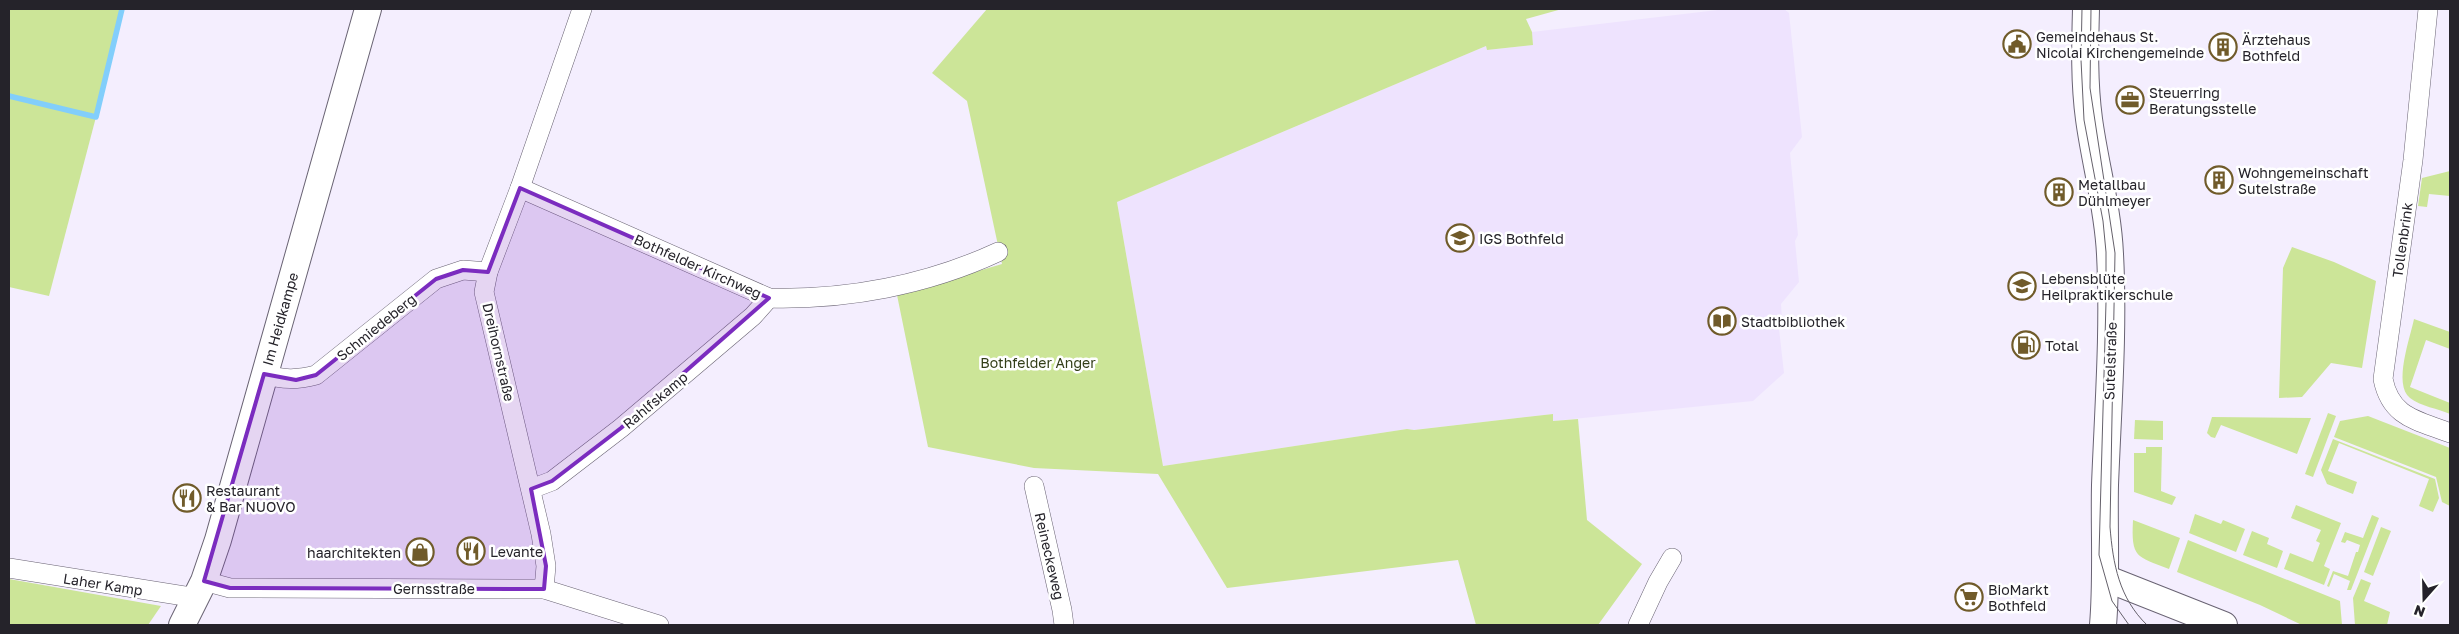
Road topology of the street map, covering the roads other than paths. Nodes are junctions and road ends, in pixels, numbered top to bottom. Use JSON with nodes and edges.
{"nodes":[{"id":1,"x":368,"y":9,"type":"edge"},
{"id":2,"x":582,"y":9,"type":"edge"},
{"id":3,"x":2086,"y":9,"type":"edge"},
{"id":4,"x":2428,"y":9,"type":"edge"},
{"id":5,"x":520,"y":188,"type":"junction"},
{"id":6,"x":998,"y":252,"type":"dead end"},
{"id":7,"x":488,"y":272,"type":"junction"},
{"id":8,"x":769,"y":298,"type":"junction"},
{"id":9,"x":264,"y":374,"type":"junction"},
{"id":10,"x":2450,"y":433,"type":"edge"},
{"id":11,"x":1034,"y":486,"type":"dead end"},
{"id":12,"x":531,"y":489,"type":"junction"},
{"id":13,"x":1672,"y":558,"type":"dead end"},
{"id":14,"x":9,"y":568,"type":"edge"},
{"id":15,"x":2105,"y":578,"type":"junction"},
{"id":16,"x":544,"y":589,"type":"junction"},
{"id":17,"x":201,"y":590,"type":"junction"},
{"id":18,"x":182,"y":625,"type":"edge"},
{"id":19,"x":659,"y":625,"type":"edge"},
{"id":20,"x":1064,"y":625,"type":"edge"},
{"id":21,"x":1638,"y":625,"type":"edge"},
{"id":22,"x":2103,"y":625,"type":"edge"},
{"id":23,"x":2224,"y":625,"type":"edge"}],
"edges":[{"from":1,"to":9,"type":"main road","name":"Im Heidkampe"},
{"from":2,"to":5,"type":"street","name":"Dreihornstraße"},
{"from":3,"to":15,"type":"main road","name":"Sutelstraße"},
{"from":4,"to":10,"type":"street","name":"Tollenbrink"},
{"from":5,"to":7,"type":"street","name":"Dreihornstraße"},
{"from":5,"to":8,"type":"street","name":"Bothfelder Kirchweg"},
{"from":6,"to":8,"type":"street","name":"Bothfelder Kirchweg"},
{"from":7,"to":9,"type":"street","name":"Schmiedeberg"},
{"from":7,"to":12,"type":"street","name":"Dreihornstraße"},
{"from":8,"to":12,"type":"street","name":"Rahlfskamp"},
{"from":9,"to":17,"type":"main road","name":"Im Heidkampe"},
{"from":11,"to":20,"type":"street","name":"Reineckeweg"},
{"from":12,"to":16,"type":"street","name":"Dreihornstraße"},
{"from":13,"to":21,"type":"street"},
{"from":14,"to":17,"type":"street","name":"Laher Kamp"},
{"from":15,"to":22,"type":"main road","name":"Sutelstraße"},
{"from":15,"to":23,"type":"main road"},
{"from":16,"to":17,"type":"street","name":"Gernsstraße"},
{"from":16,"to":19,"type":"street","name":"Gernsstraße"},
{"from":17,"to":18,"type":"main road","name":"Im Heidkampe"}]}
